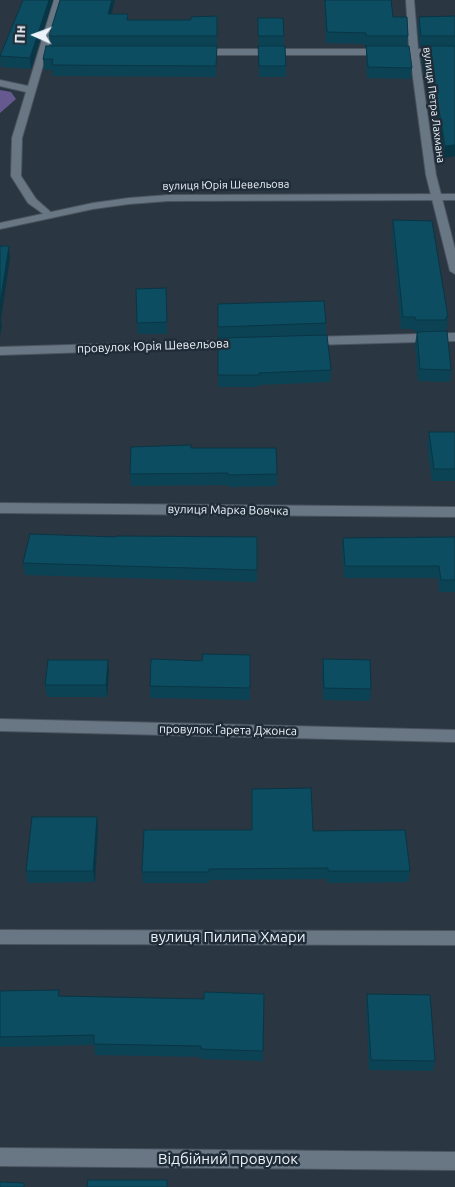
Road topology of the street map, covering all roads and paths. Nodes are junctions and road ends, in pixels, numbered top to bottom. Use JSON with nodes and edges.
{"nodes":[{"id":1,"x":58,"y":0,"type":"edge"},
{"id":2,"x":410,"y":0,"type":"edge"},
{"id":3,"x":190,"y":52,"type":"edge"},
{"id":4,"x":414,"y":52,"type":"junction"},
{"id":5,"x":455,"y":52,"type":"edge"},
{"id":6,"x":0,"y":82,"type":"edge"},
{"id":7,"x":32,"y":90,"type":"junction"},
{"id":8,"x":437,"y":197,"type":"junction"},
{"id":9,"x":455,"y":197,"type":"edge"},
{"id":10,"x":49,"y":214,"type":"junction"},
{"id":11,"x":0,"y":226,"type":"edge"},
{"id":12,"x":455,"y":271,"type":"edge"},
{"id":13,"x":455,"y":337,"type":"edge"},
{"id":14,"x":297,"y":342,"type":"edge"},
{"id":15,"x":247,"y":344,"type":"edge"},
{"id":16,"x":0,"y":351,"type":"edge"},
{"id":17,"x":0,"y":508,"type":"edge"},
{"id":18,"x":455,"y":512,"type":"edge"},
{"id":19,"x":0,"y":724,"type":"edge"},
{"id":20,"x":455,"y":736,"type":"edge"},
{"id":21,"x":0,"y":936,"type":"edge"},
{"id":22,"x":455,"y":938,"type":"edge"},
{"id":23,"x":0,"y":1158,"type":"edge"},
{"id":24,"x":455,"y":1161,"type":"edge"}],
"edges":[{"from":1,"to":7,"type":"street"},
{"from":2,"to":4,"type":"street","name":"вулиця Петра Лахмана"},
{"from":3,"to":4,"type":"street"},
{"from":4,"to":5,"type":"street"},
{"from":4,"to":8,"type":"street","name":"вулиця Петра Лахмана"},
{"from":6,"to":7,"type":"street"},
{"from":7,"to":10,"type":"street"},
{"from":8,"to":9,"type":"street","name":"вулиця Юрія Шевельова"},
{"from":8,"to":10,"type":"street","name":"вулиця Юрія Шевельова"},
{"from":8,"to":12,"type":"street","name":"вулиця Петра Лахмана"},
{"from":10,"to":11,"type":"street","name":"вулиця Юрія Шевельова"},
{"from":13,"to":14,"type":"street"},
{"from":15,"to":16,"type":"street","name":"провулок Юрія Шевельова"},
{"from":17,"to":18,"type":"street","name":"вулиця Марка Вовчка"},
{"from":19,"to":20,"type":"street","name":"провулок Ґарета Джонса"},
{"from":21,"to":22,"type":"street","name":"вулиця Пилипа Хмари"},
{"from":23,"to":24,"type":"street","name":"Відбійний провулок"}]}
